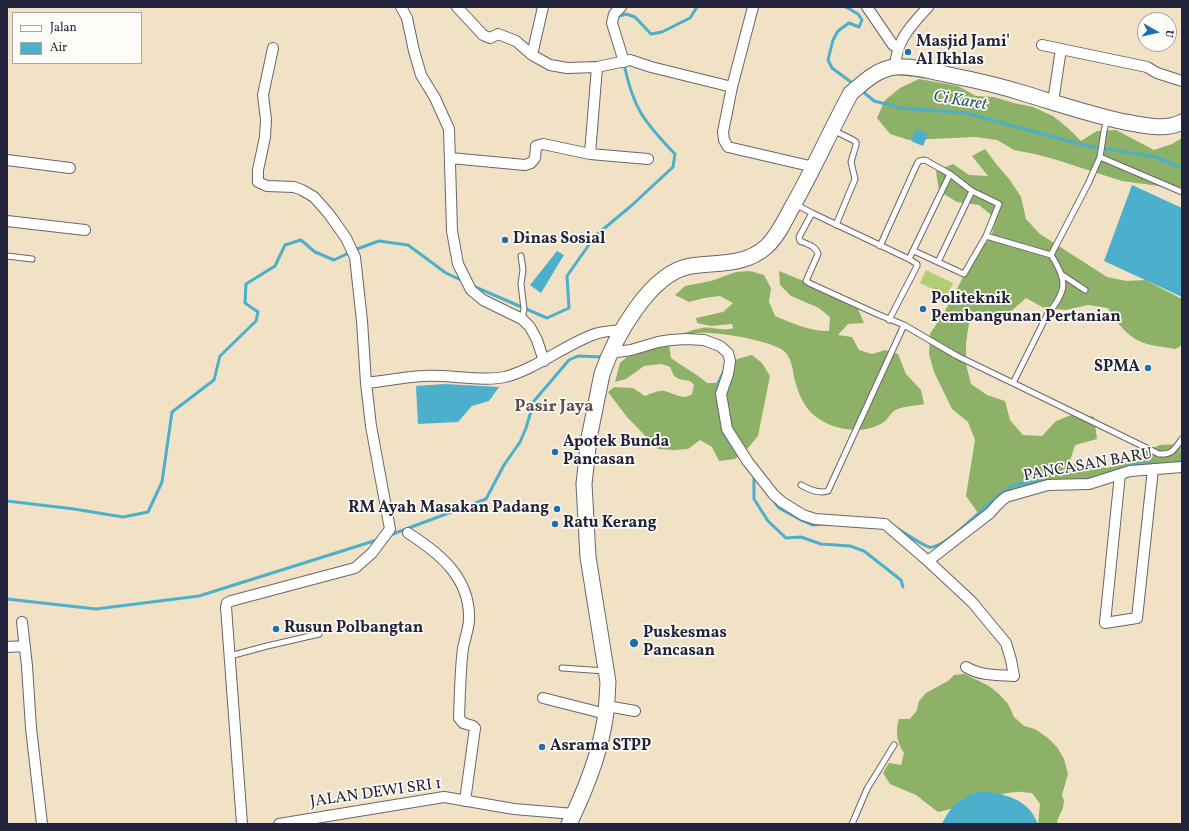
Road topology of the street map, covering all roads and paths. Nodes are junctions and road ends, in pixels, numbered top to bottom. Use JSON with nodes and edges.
{"nodes":[{"id":1,"x":401,"y":7,"type":"edge"},
{"id":2,"x":457,"y":7,"type":"edge"},
{"id":3,"x":543,"y":7,"type":"edge"},
{"id":4,"x":621,"y":7,"type":"edge"},
{"id":5,"x":753,"y":7,"type":"edge"},
{"id":6,"x":867,"y":7,"type":"edge"},
{"id":7,"x":928,"y":7,"type":"edge"},
{"id":8,"x":1042,"y":45,"type":"dead end"},
{"id":9,"x":273,"y":48,"type":"dead end"},
{"id":10,"x":898,"y":48,"type":"junction"},
{"id":11,"x":1061,"y":49,"type":"junction"},
{"id":12,"x":532,"y":55,"type":"junction"},
{"id":13,"x":627,"y":61,"type":"junction"},
{"id":14,"x":597,"y":67,"type":"junction"},
{"id":15,"x":895,"y":68,"type":"junction"},
{"id":16,"x":1182,"y":81,"type":"edge"},
{"id":17,"x":732,"y":87,"type":"junction"},
{"id":18,"x":1052,"y":102,"type":"junction"},
{"id":19,"x":1107,"y":118,"type":"junction"},
{"id":20,"x":1182,"y":122,"type":"edge"},
{"id":21,"x":833,"y":130,"type":"junction"},
{"id":22,"x":590,"y":154,"type":"junction"},
{"id":23,"x":1100,"y":154,"type":"junction"},
{"id":24,"x":450,"y":158,"type":"junction"},
{"id":25,"x":648,"y":159,"type":"dead end"},
{"id":26,"x":7,"y":160,"type":"edge"},
{"id":27,"x":814,"y":167,"type":"junction"},
{"id":28,"x":70,"y":168,"type":"dead end"},
{"id":29,"x":950,"y":174,"type":"junction"},
{"id":30,"x":972,"y":191,"type":"junction"},
{"id":31,"x":1182,"y":192,"type":"edge"},
{"id":32,"x":794,"y":204,"type":"junction"},
{"id":33,"x":812,"y":213,"type":"junction"},
{"id":34,"x":7,"y":221,"type":"edge"},
{"id":35,"x":836,"y":225,"type":"junction"},
{"id":36,"x":84,"y":230,"type":"dead end"},
{"id":37,"x":986,"y":236,"type":"junction"},
{"id":38,"x":880,"y":246,"type":"junction"},
{"id":39,"x":914,"y":251,"type":"junction"},
{"id":40,"x":1051,"y":255,"type":"junction"},
{"id":41,"x":7,"y":256,"type":"edge"},
{"id":42,"x":521,"y":256,"type":"dead end"},
{"id":43,"x":32,"y":259,"type":"dead end"},
{"id":44,"x":909,"y":259,"type":"junction"},
{"id":45,"x":938,"y":262,"type":"junction"},
{"id":46,"x":1061,"y":274,"type":"junction"},
{"id":47,"x":1085,"y":290,"type":"dead end"},
{"id":48,"x":523,"y":314,"type":"junction"},
{"id":49,"x":889,"y":320,"type":"junction"},
{"id":50,"x":904,"y":325,"type":"junction"},
{"id":51,"x":622,"y":330,"type":"junction"},
{"id":52,"x":544,"y":361,"type":"junction"},
{"id":53,"x":606,"y":364,"type":"junction"},
{"id":54,"x":366,"y":383,"type":"junction"},
{"id":55,"x":1013,"y":383,"type":"junction"},
{"id":56,"x":1182,"y":439,"type":"edge"},
{"id":57,"x":1182,"y":466,"type":"edge"},
{"id":58,"x":1153,"y":469,"type":"junction"},
{"id":59,"x":1120,"y":474,"type":"junction"},
{"id":60,"x":801,"y":485,"type":"dead end"},
{"id":61,"x":408,"y":534,"type":"dead end"},
{"id":62,"x":928,"y":561,"type":"junction"},
{"id":63,"x":22,"y":622,"type":"dead end"},
{"id":64,"x":319,"y":634,"type":"dead end"},
{"id":65,"x":25,"y":646,"type":"junction"},
{"id":66,"x":7,"y":647,"type":"edge"},
{"id":67,"x":229,"y":656,"type":"junction"},
{"id":68,"x":966,"y":667,"type":"dead end"},
{"id":69,"x":562,"y":668,"type":"dead end"},
{"id":70,"x":606,"y":671,"type":"junction"},
{"id":71,"x":544,"y":698,"type":"dead end"},
{"id":72,"x":606,"y":710,"type":"junction"},
{"id":73,"x":635,"y":711,"type":"dead end"},
{"id":74,"x":894,"y":745,"type":"dead end"},
{"id":75,"x":465,"y":800,"type":"junction"},
{"id":76,"x":571,"y":819,"type":"edge"},
{"id":77,"x":42,"y":824,"type":"edge"},
{"id":78,"x":242,"y":824,"type":"edge"},
{"id":79,"x":279,"y":824,"type":"edge"},
{"id":80,"x":852,"y":824,"type":"edge"}],
"edges":[{"from":1,"to":24,"type":"street"},
{"from":2,"to":12,"type":"street"},
{"from":3,"to":12,"type":"street"},
{"from":4,"to":13,"type":"street"},
{"from":5,"to":17,"type":"street"},
{"from":6,"to":10,"type":"street"},
{"from":7,"to":10,"type":"street"},
{"from":8,"to":11,"type":"street"},
{"from":9,"to":54,"type":"street"},
{"from":10,"to":15,"type":"street"},
{"from":11,"to":16,"type":"street"},
{"from":11,"to":18,"type":"street"},
{"from":12,"to":14,"type":"street"},
{"from":13,"to":14,"type":"street"},
{"from":13,"to":17,"type":"street"},
{"from":14,"to":22,"type":"street"},
{"from":15,"to":18,"type":"main road"},
{"from":15,"to":21,"type":"main road"},
{"from":17,"to":27,"type":"street"},
{"from":18,"to":19,"type":"main road"},
{"from":19,"to":20,"type":"main road"},
{"from":19,"to":23,"type":"lane"},
{"from":21,"to":27,"type":"main road"},
{"from":21,"to":35,"type":"lane"},
{"from":22,"to":24,"type":"street"},
{"from":22,"to":25,"type":"street"},
{"from":23,"to":31,"type":"lane"},
{"from":23,"to":40,"type":"lane"},
{"from":24,"to":48,"type":"street"},
{"from":26,"to":28,"type":"street"},
{"from":27,"to":32,"type":"main road"},
{"from":29,"to":30,"type":"lane"},
{"from":29,"to":38,"type":"lane"},
{"from":29,"to":39,"type":"lane"},
{"from":30,"to":37,"type":"lane"},
{"from":30,"to":45,"type":"lane"},
{"from":32,"to":33,"type":"lane"},
{"from":32,"to":51,"type":"main road"},
{"from":33,"to":35,"type":"lane"},
{"from":33,"to":49,"type":"lane"},
{"from":34,"to":36,"type":"street"},
{"from":35,"to":38,"type":"lane"},
{"from":37,"to":40,"type":"lane"},
{"from":37,"to":45,"type":"lane"},
{"from":38,"to":44,"type":"lane"},
{"from":39,"to":44,"type":"lane"},
{"from":39,"to":45,"type":"lane"},
{"from":40,"to":46,"type":"lane"},
{"from":41,"to":43,"type":"lane"},
{"from":42,"to":48,"type":"lane"},
{"from":44,"to":49,"type":"lane"},
{"from":46,"to":47,"type":"lane"},
{"from":46,"to":55,"type":"lane"},
{"from":48,"to":52,"type":"street"},
{"from":49,"to":50,"type":"lane"},
{"from":50,"to":55,"type":"lane"},
{"from":50,"to":60,"type":"lane"},
{"from":51,"to":52,"type":"street"},
{"from":51,"to":53,"type":"main road"},
{"from":52,"to":54,"type":"street"},
{"from":53,"to":62,"type":"street"},
{"from":53,"to":70,"type":"main road"},
{"from":54,"to":67,"type":"street"},
{"from":55,"to":56,"type":"lane"},
{"from":57,"to":58,"type":"street","name":"PANCASAN BARU"},
{"from":58,"to":59,"type":"street","name":"PANCASAN BARU"},
{"from":58,"to":59,"type":"street"},
{"from":59,"to":62,"type":"street","name":"PANCASAN BARU"},
{"from":61,"to":75,"type":"street"},
{"from":62,"to":68,"type":"street"},
{"from":63,"to":65,"type":"street"},
{"from":64,"to":67,"type":"lane"},
{"from":65,"to":66,"type":"street"},
{"from":65,"to":77,"type":"street"},
{"from":67,"to":78,"type":"street"},
{"from":69,"to":70,"type":"lane"},
{"from":70,"to":72,"type":"main road"},
{"from":71,"to":72,"type":"street"},
{"from":72,"to":73,"type":"street"},
{"from":72,"to":76,"type":"main road"},
{"from":74,"to":80,"type":"lane"},
{"from":75,"to":76,"type":"street","name":"JALAN DEWI SRI 1"},
{"from":75,"to":79,"type":"street","name":"JALAN DEWI SRI 1"}]}
